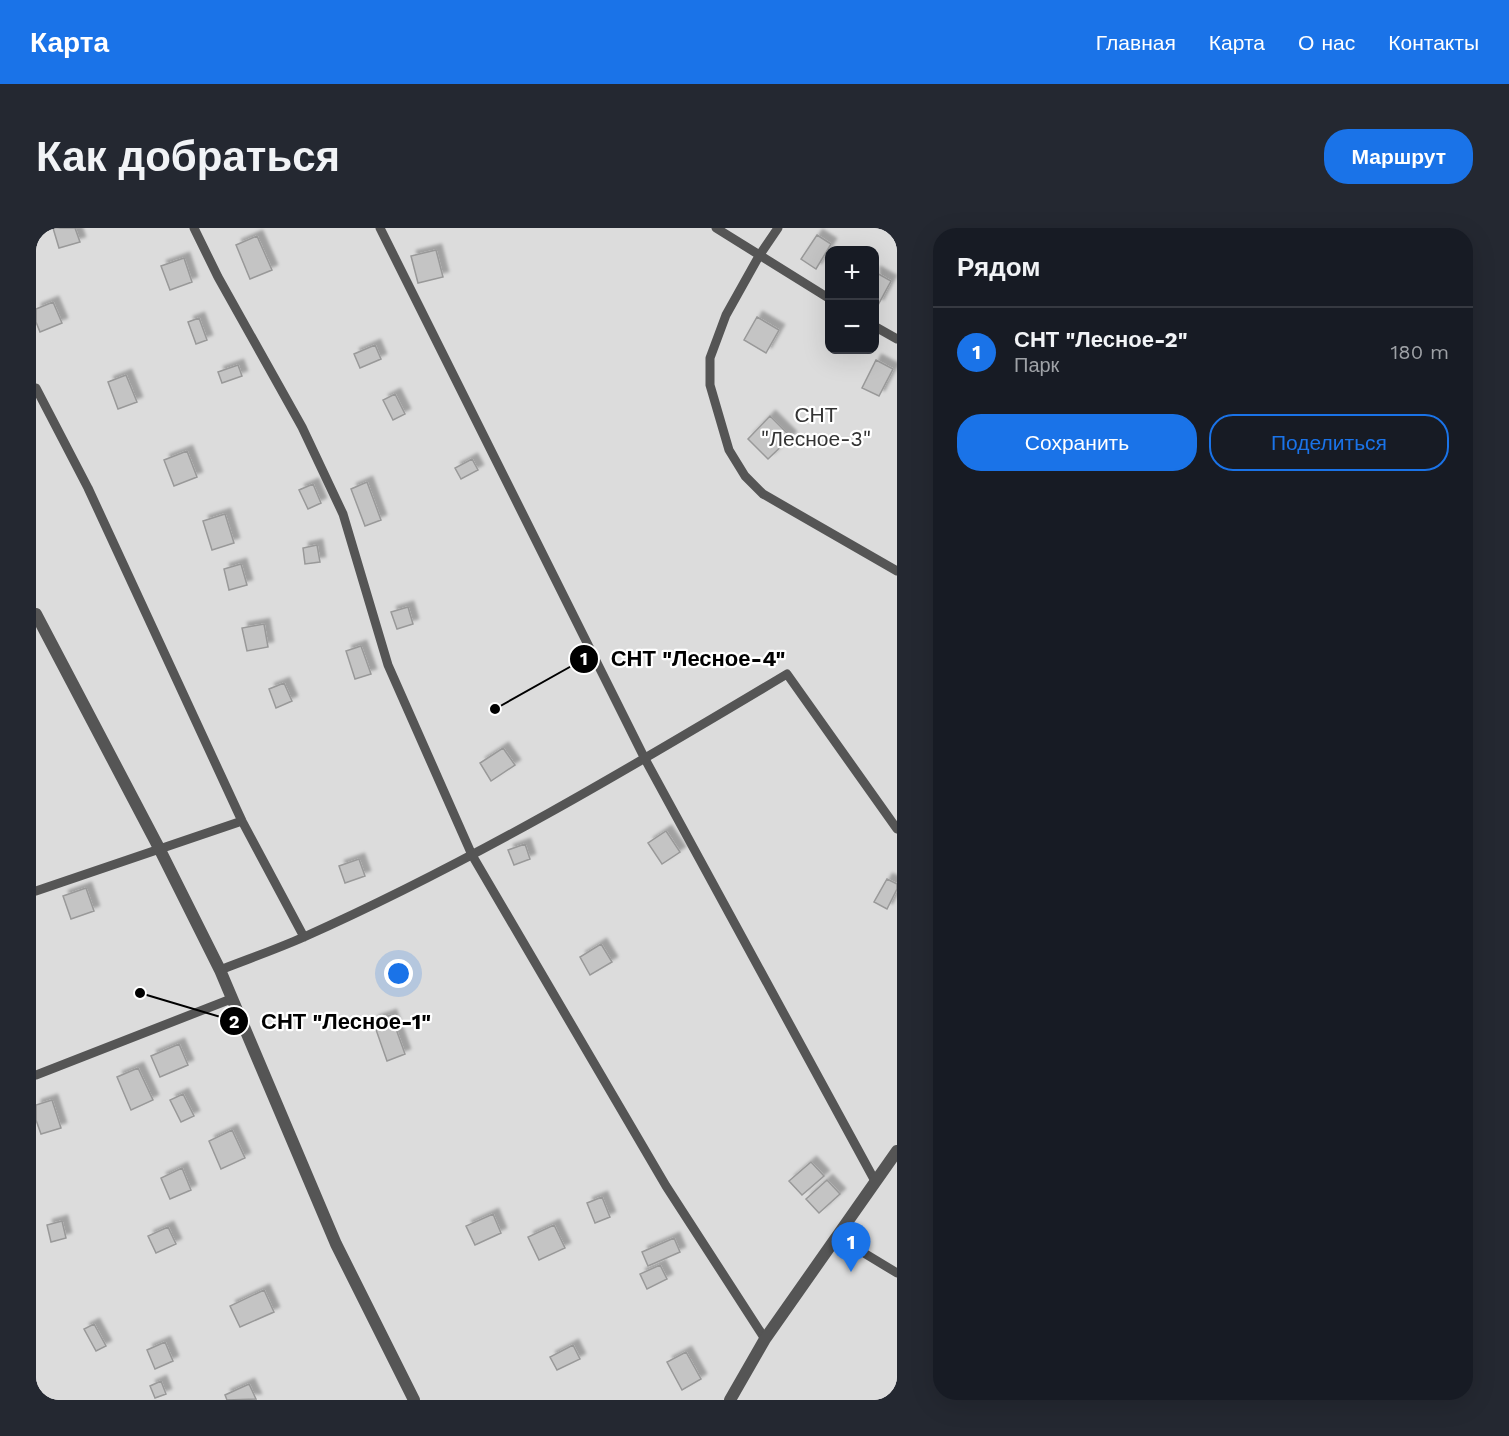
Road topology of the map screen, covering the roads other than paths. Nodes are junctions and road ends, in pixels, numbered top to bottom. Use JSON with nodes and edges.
{"nodes":[{"id":1,"x":194,"y":228,"type":"edge"},
{"id":2,"x":380,"y":228,"type":"edge"},
{"id":3,"x":716,"y":228,"type":"edge"},
{"id":4,"x":778,"y":228,"type":"edge"},
{"id":5,"x":759,"y":256,"type":"junction"},
{"id":6,"x":825,"y":295,"type":"edge"},
{"id":7,"x":879,"y":329,"type":"edge"},
{"id":8,"x":897,"y":339,"type":"edge"},
{"id":9,"x":36,"y":388,"type":"edge"},
{"id":10,"x":897,"y":571,"type":"edge"},
{"id":11,"x":36,"y":614,"type":"edge"},
{"id":12,"x":645,"y":759,"type":"junction"},
{"id":13,"x":242,"y":821,"type":"junction"},
{"id":14,"x":897,"y":829,"type":"edge"},
{"id":15,"x":159,"y":848,"type":"junction"},
{"id":16,"x":472,"y":855,"type":"junction"},
{"id":17,"x":36,"y":891,"type":"edge"},
{"id":18,"x":304,"y":937,"type":"junction"},
{"id":19,"x":220,"y":970,"type":"junction"},
{"id":20,"x":231,"y":999,"type":"junction"},
{"id":21,"x":36,"y":1075,"type":"edge"},
{"id":22,"x":897,"y":1151,"type":"edge"},
{"id":23,"x":875,"y":1182,"type":"junction"},
{"id":24,"x":836,"y":1236,"type":"junction"},
{"id":25,"x":897,"y":1273,"type":"edge"},
{"id":26,"x":765,"y":1339,"type":"junction"},
{"id":27,"x":414,"y":1400,"type":"edge"},
{"id":28,"x":730,"y":1400,"type":"edge"}],
"edges":[{"from":1,"to":16,"type":"lane"},
{"from":2,"to":12,"type":"lane"},
{"from":3,"to":5,"type":"lane"},
{"from":4,"to":5,"type":"lane"},
{"from":5,"to":6,"type":"lane"},
{"from":5,"to":10,"type":"lane"},
{"from":7,"to":8,"type":"lane"},
{"from":9,"to":13,"type":"lane"},
{"from":11,"to":15,"type":"street"},
{"from":12,"to":14,"type":"lane"},
{"from":12,"to":16,"type":"lane"},
{"from":12,"to":23,"type":"lane"},
{"from":13,"to":15,"type":"lane"},
{"from":13,"to":18,"type":"lane"},
{"from":15,"to":17,"type":"lane"},
{"from":15,"to":19,"type":"street"},
{"from":16,"to":18,"type":"lane"},
{"from":16,"to":26,"type":"lane"},
{"from":18,"to":19,"type":"lane"},
{"from":19,"to":20,"type":"street"},
{"from":20,"to":21,"type":"lane"},
{"from":20,"to":27,"type":"street"},
{"from":22,"to":23,"type":"street"},
{"from":23,"to":24,"type":"street"},
{"from":24,"to":25,"type":"lane"},
{"from":24,"to":26,"type":"street"},
{"from":26,"to":28,"type":"street"}]}
